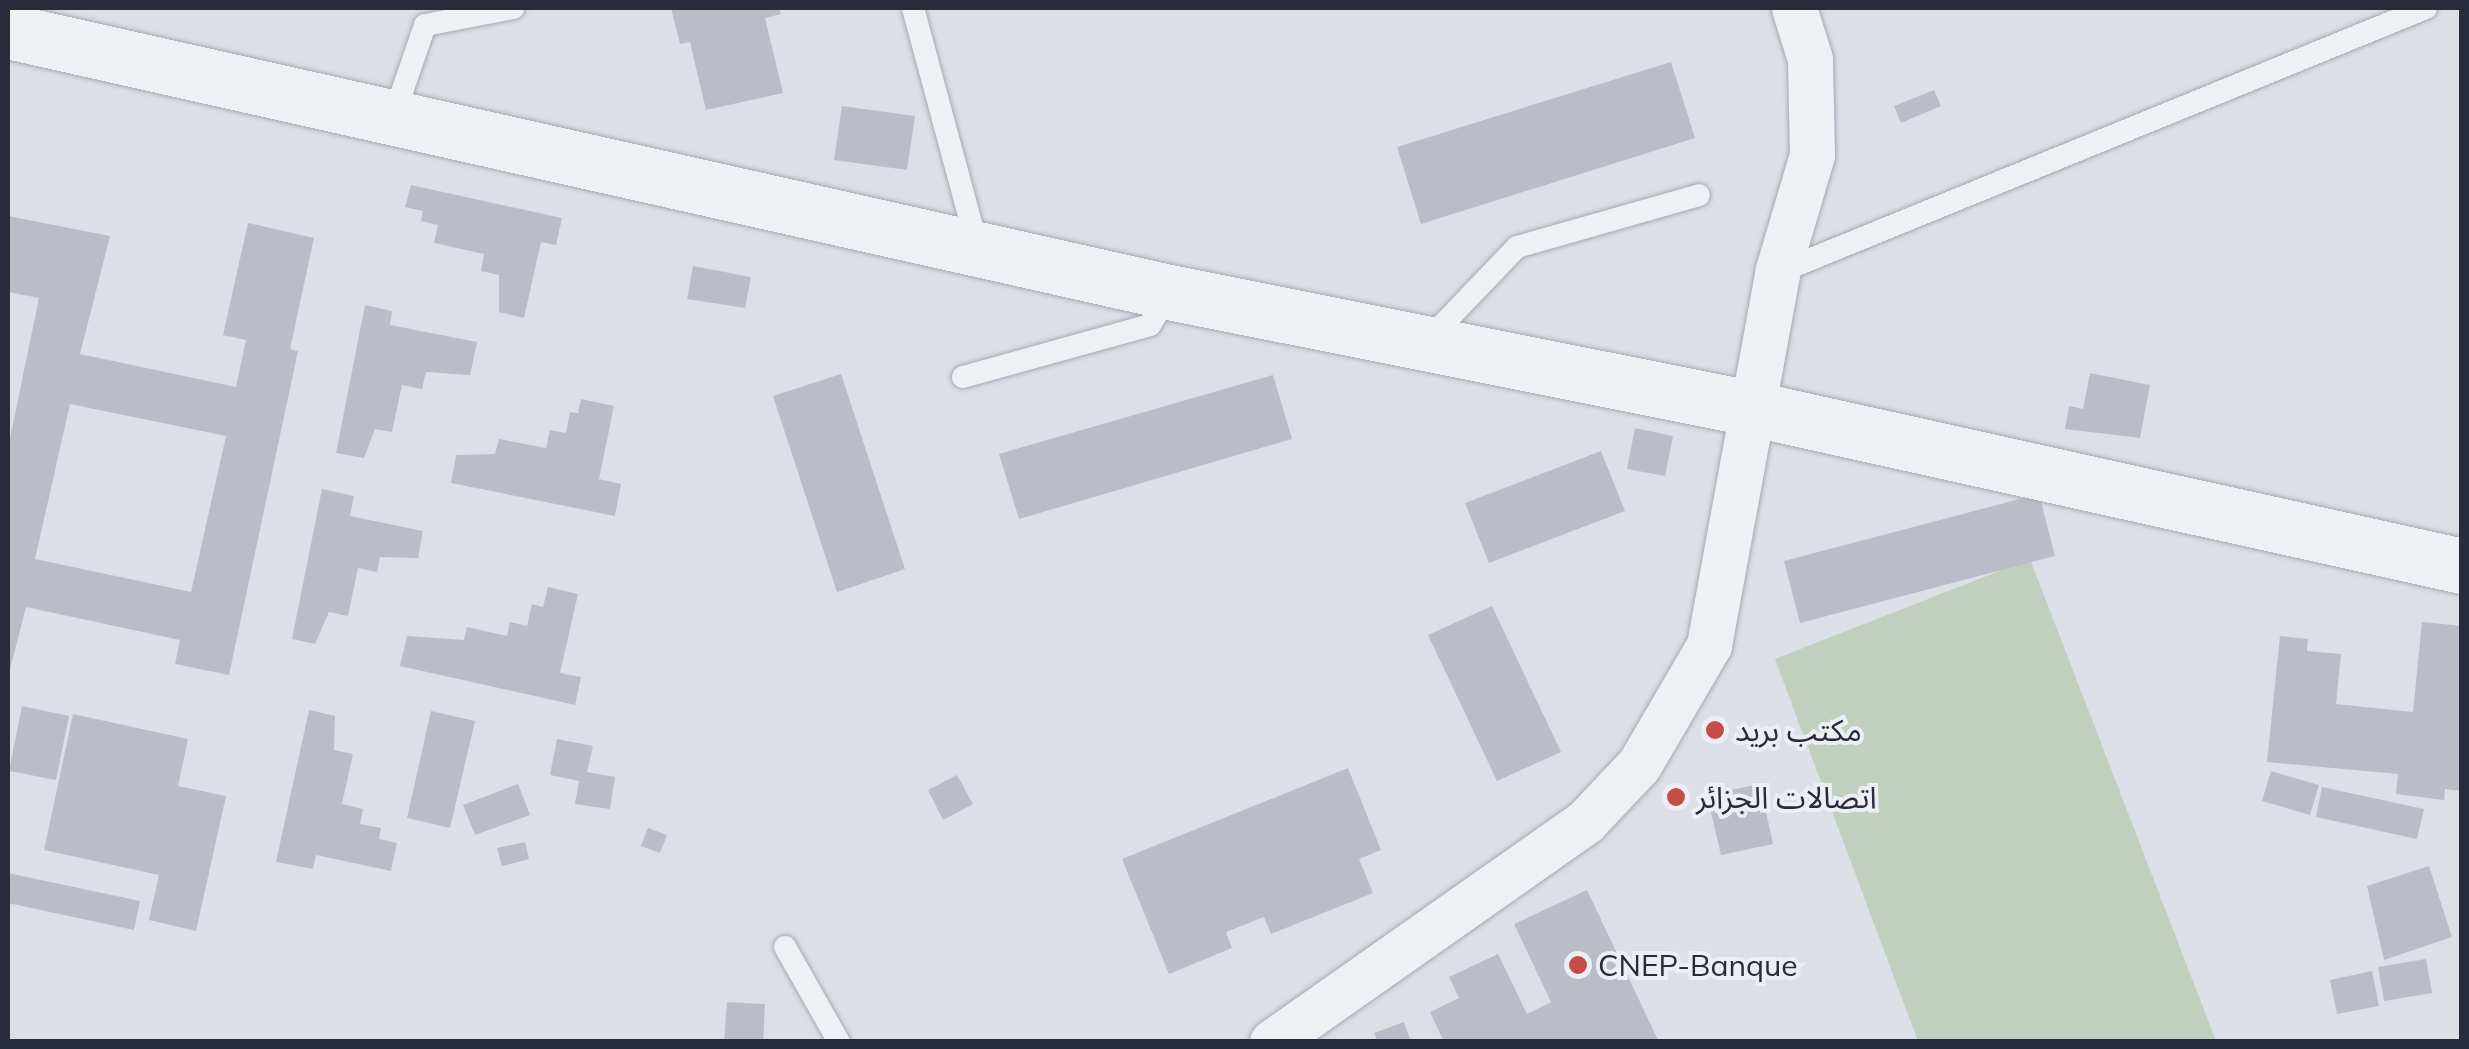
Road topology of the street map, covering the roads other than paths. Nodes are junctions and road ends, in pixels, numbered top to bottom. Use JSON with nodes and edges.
{"nodes":[{"id":1,"x":513,"y":8,"type":"edge"},
{"id":2,"x":913,"y":8,"type":"edge"},
{"id":3,"x":1794,"y":8,"type":"edge"},
{"id":4,"x":2426,"y":8,"type":"edge"},
{"id":5,"x":8,"y":31,"type":"edge"},
{"id":6,"x":394,"y":118,"type":"junction"},
{"id":7,"x":1699,"y":195,"type":"dead end"},
{"id":8,"x":978,"y":250,"type":"junction"},
{"id":9,"x":1777,"y":273,"type":"junction"},
{"id":10,"x":1170,"y":292,"type":"junction"},
{"id":11,"x":1425,"y":344,"type":"junction"},
{"id":12,"x":963,"y":377,"type":"dead end"},
{"id":13,"x":1750,"y":408,"type":"junction"},
{"id":14,"x":2462,"y":566,"type":"edge"},
{"id":15,"x":785,"y":947,"type":"dead end"},
{"id":16,"x":839,"y":1042,"type":"edge"},
{"id":17,"x":1272,"y":1042,"type":"edge"}],
"edges":[{"from":1,"to":6,"type":"lane"},
{"from":2,"to":8,"type":"lane"},
{"from":3,"to":9,"type":"street"},
{"from":4,"to":9,"type":"lane"},
{"from":5,"to":6,"type":"street"},
{"from":6,"to":8,"type":"street"},
{"from":7,"to":11,"type":"lane"},
{"from":8,"to":10,"type":"street"},
{"from":9,"to":13,"type":"street"},
{"from":10,"to":11,"type":"street"},
{"from":10,"to":12,"type":"lane"},
{"from":11,"to":13,"type":"street"},
{"from":13,"to":14,"type":"street"},
{"from":13,"to":17,"type":"street"},
{"from":15,"to":16,"type":"lane"}]}
